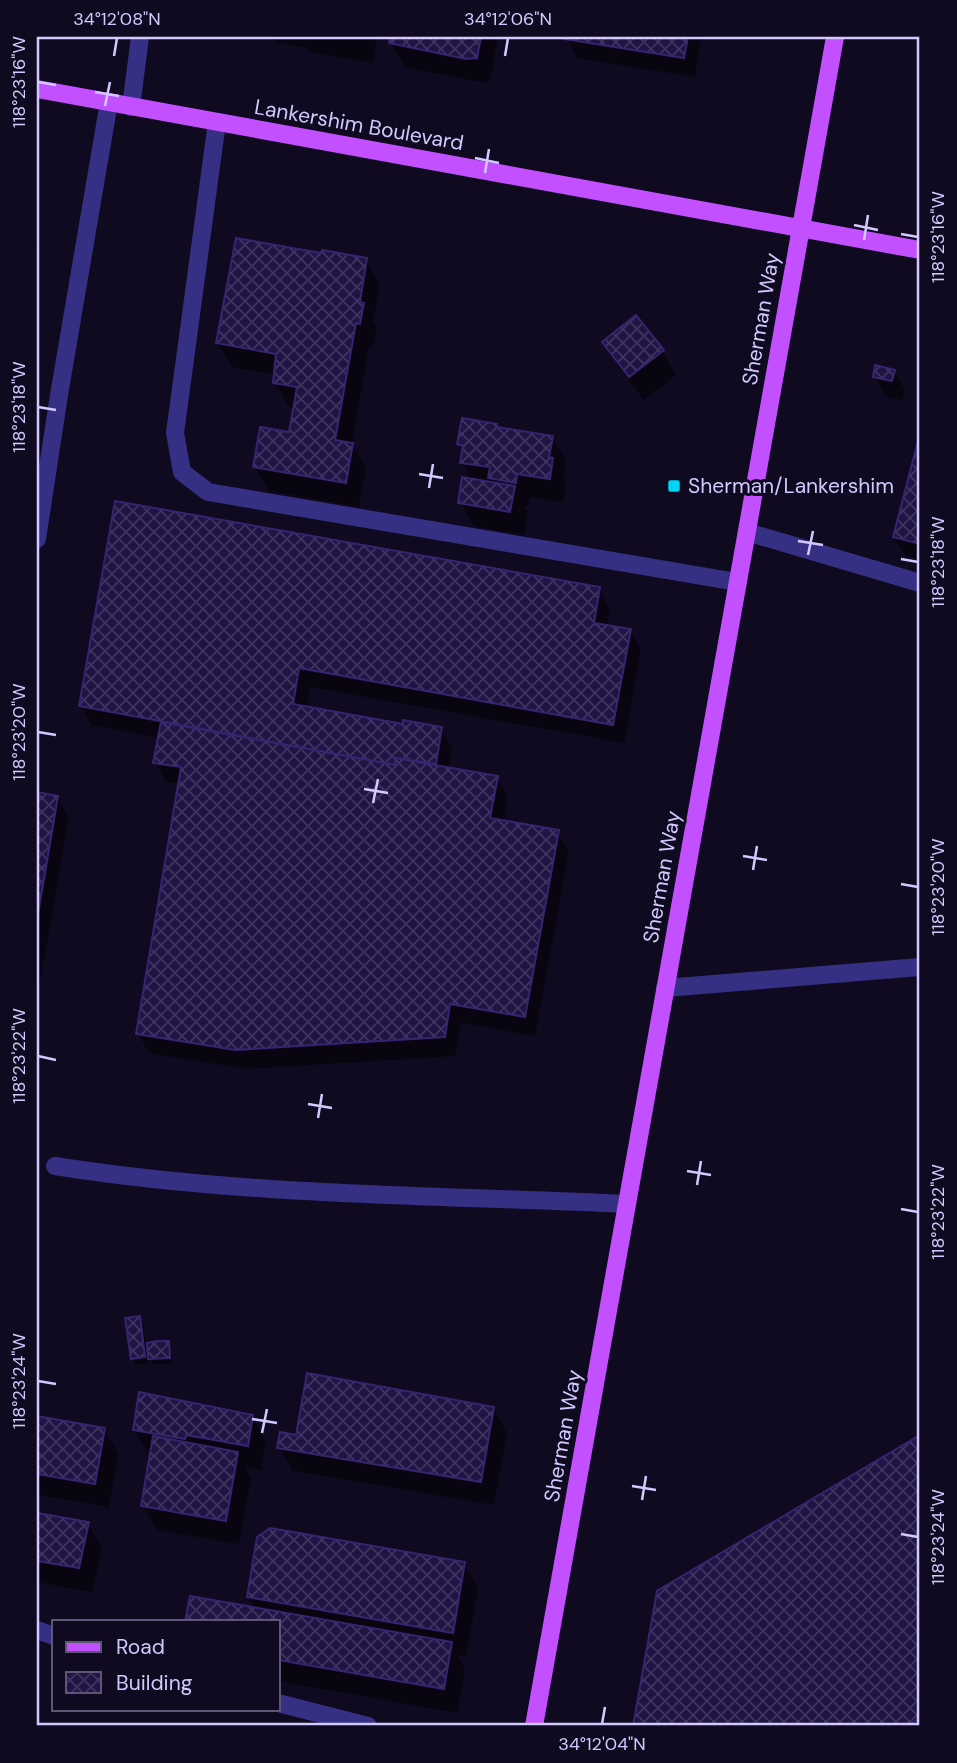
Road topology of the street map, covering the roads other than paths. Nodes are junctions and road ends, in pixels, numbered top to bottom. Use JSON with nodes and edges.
{"nodes":[{"id":1,"x":140,"y":37,"type":"edge"},
{"id":2,"x":835,"y":37,"type":"edge"},
{"id":3,"x":37,"y":89,"type":"edge"},
{"id":4,"x":109,"y":102,"type":"junction"},
{"id":5,"x":131,"y":107,"type":"junction"},
{"id":6,"x":217,"y":122,"type":"junction"},
{"id":7,"x":800,"y":229,"type":"junction"},
{"id":8,"x":920,"y":250,"type":"edge"},
{"id":9,"x":747,"y":532,"type":"junction"},
{"id":10,"x":37,"y":539,"type":"edge"},
{"id":11,"x":737,"y":582,"type":"junction"},
{"id":12,"x":920,"y":583,"type":"edge"},
{"id":13,"x":920,"y":967,"type":"edge"},
{"id":14,"x":665,"y":988,"type":"junction"},
{"id":15,"x":55,"y":1166,"type":"dead end"},
{"id":16,"x":627,"y":1204,"type":"junction"},
{"id":17,"x":280,"y":1704,"type":"edge"},
{"id":18,"x":368,"y":1726,"type":"edge"},
{"id":19,"x":534,"y":1726,"type":"edge"}],
"edges":[{"from":1,"to":5,"type":"lane"},
{"from":2,"to":7,"type":"main road","name":"Sherman Way"},
{"from":3,"to":4,"type":"main road","name":"Lankershim Boulevard"},
{"from":4,"to":5,"type":"main road","name":"Lankershim Boulevard"},
{"from":4,"to":10,"type":"lane"},
{"from":5,"to":6,"type":"main road","name":"Lankershim Boulevard"},
{"from":6,"to":7,"type":"main road","name":"Lankershim Boulevard"},
{"from":6,"to":11,"type":"lane"},
{"from":7,"to":8,"type":"main road","name":"Lankershim Boulevard"},
{"from":7,"to":9,"type":"main road","name":"Sherman Way"},
{"from":9,"to":11,"type":"main road","name":"Sherman Way"},
{"from":9,"to":12,"type":"lane"},
{"from":11,"to":14,"type":"main road","name":"Sherman Way"},
{"from":13,"to":14,"type":"lane"},
{"from":14,"to":16,"type":"main road","name":"Sherman Way"},
{"from":15,"to":16,"type":"lane"},
{"from":16,"to":19,"type":"main road","name":"Sherman Way"},
{"from":17,"to":18,"type":"lane"}]}
